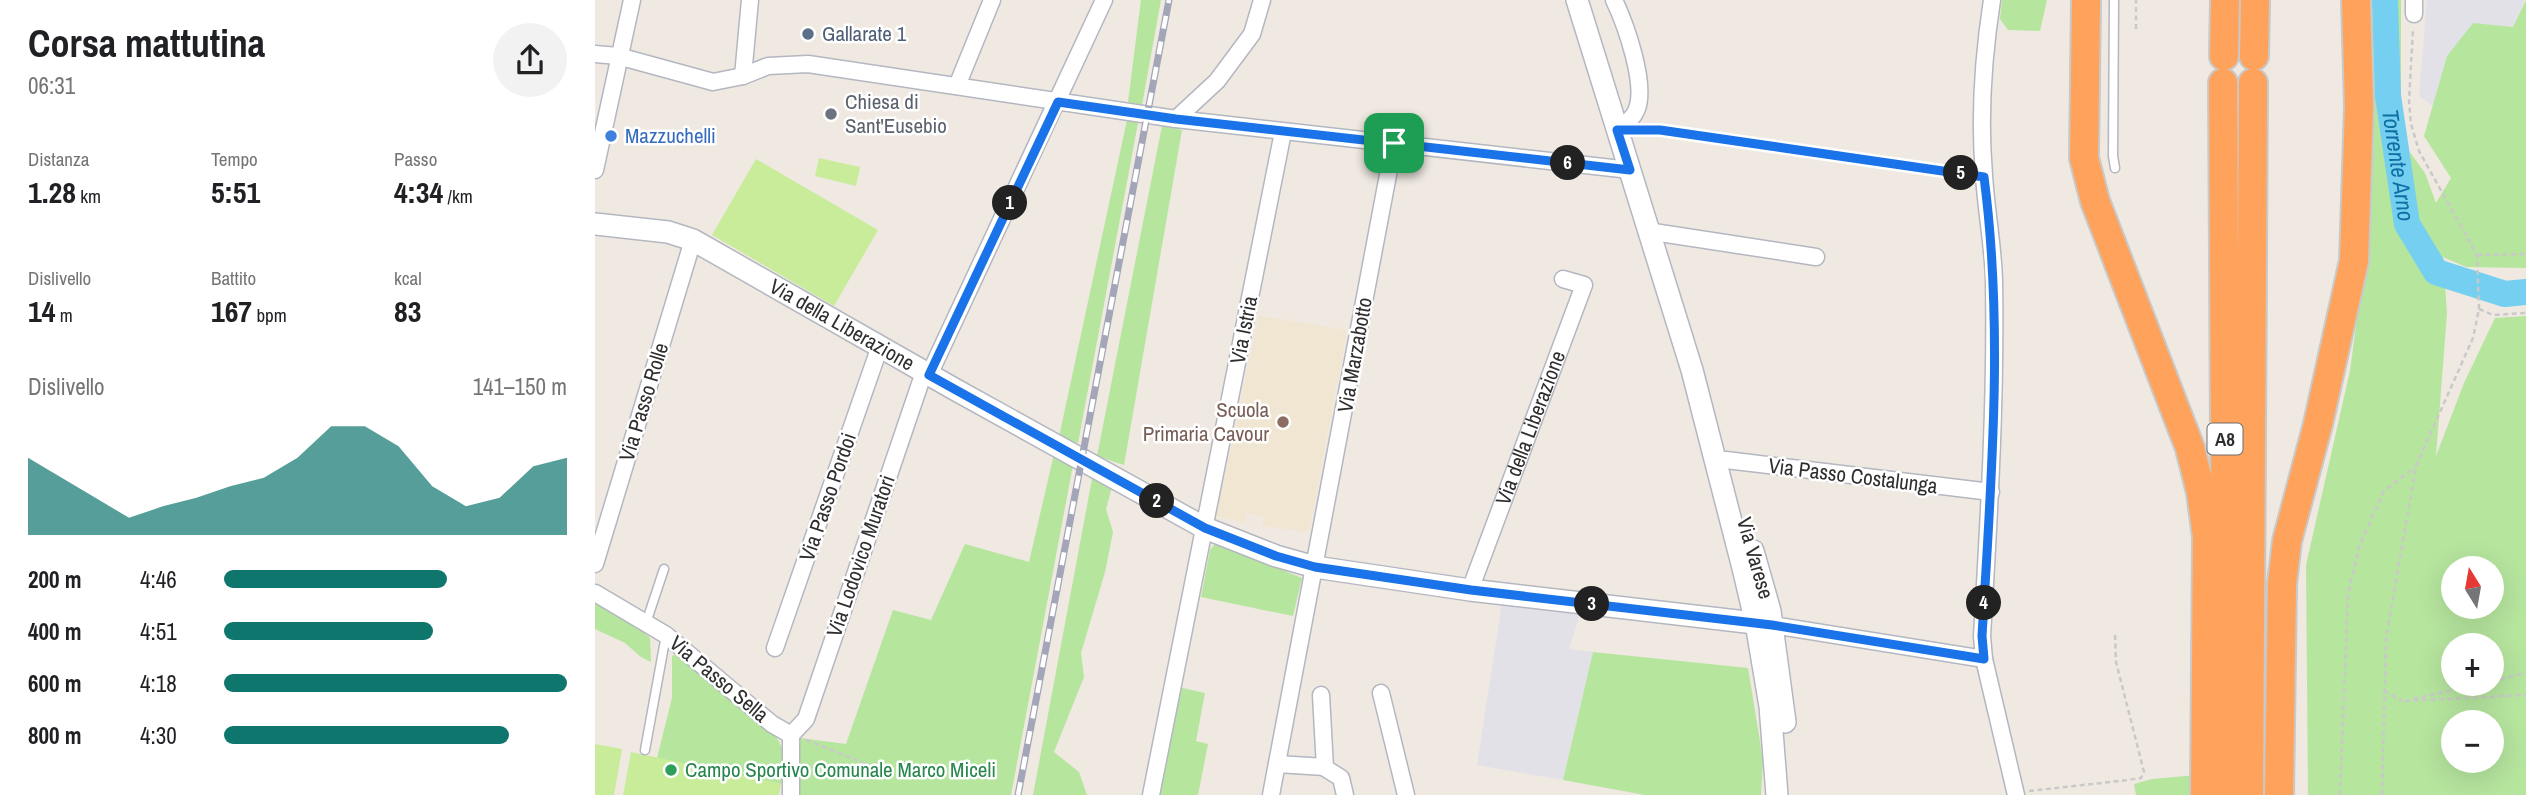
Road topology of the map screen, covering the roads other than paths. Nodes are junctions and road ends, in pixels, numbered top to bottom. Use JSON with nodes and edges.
{"nodes":[{"id":1,"x":632,"y":0,"type":"edge"},
{"id":2,"x":750,"y":0,"type":"edge"},
{"id":3,"x":992,"y":0,"type":"edge"},
{"id":4,"x":1104,"y":0,"type":"edge"},
{"id":5,"x":1262,"y":0,"type":"edge"},
{"id":6,"x":1577,"y":0,"type":"edge"},
{"id":7,"x":1614,"y":0,"type":"edge"},
{"id":8,"x":1992,"y":0,"type":"edge"},
{"id":9,"x":2085,"y":0,"type":"edge"},
{"id":10,"x":2115,"y":0,"type":"edge"},
{"id":11,"x":2225,"y":0,"type":"edge"},
{"id":12,"x":2255,"y":0,"type":"edge"},
{"id":13,"x":2356,"y":0,"type":"edge"},
{"id":14,"x":595,"y":54,"type":"edge"},
{"id":15,"x":618,"y":56,"type":"junction"},
{"id":16,"x":743,"y":76,"type":"junction"},
{"id":17,"x":957,"y":86,"type":"junction"},
{"id":18,"x":1058,"y":102,"type":"junction"},
{"id":19,"x":601,"y":108,"type":"edge"},
{"id":20,"x":1176,"y":119,"type":"junction"},
{"id":21,"x":1617,"y":130,"type":"junction"},
{"id":22,"x":1283,"y":132,"type":"junction"},
{"id":23,"x":1394,"y":143,"type":"junction"},
{"id":24,"x":2115,"y":168,"type":"dead end"},
{"id":25,"x":595,"y":170,"type":"edge"},
{"id":26,"x":1630,"y":170,"type":"junction"},
{"id":27,"x":1984,"y":177,"type":"junction"},
{"id":28,"x":595,"y":224,"type":"edge"},
{"id":29,"x":1647,"y":231,"type":"junction"},
{"id":30,"x":693,"y":240,"type":"junction"},
{"id":31,"x":1816,"y":257,"type":"dead end"},
{"id":32,"x":1563,"y":279,"type":"dead end"},
{"id":33,"x":880,"y":346,"type":"junction"},
{"id":34,"x":926,"y":373,"type":"junction"},
{"id":35,"x":1720,"y":461,"type":"junction"},
{"id":36,"x":1991,"y":492,"type":"junction"},
{"id":37,"x":1205,"y":528,"type":"junction"},
{"id":38,"x":595,"y":564,"type":"edge"},
{"id":39,"x":1315,"y":567,"type":"junction"},
{"id":40,"x":664,"y":569,"type":"dead end"},
{"id":41,"x":1471,"y":590,"type":"junction"},
{"id":42,"x":595,"y":593,"type":"edge"},
{"id":43,"x":646,"y":623,"type":"junction"},
{"id":44,"x":1764,"y":624,"type":"junction"},
{"id":45,"x":666,"y":635,"type":"junction"},
{"id":46,"x":775,"y":648,"type":"dead end"},
{"id":47,"x":1984,"y":659,"type":"junction"},
{"id":48,"x":1381,"y":693,"type":"dead end"},
{"id":49,"x":1321,"y":695,"type":"dead end"},
{"id":50,"x":793,"y":732,"type":"junction"},
{"id":51,"x":645,"y":750,"type":"dead end"},
{"id":52,"x":1277,"y":764,"type":"junction"},
{"id":53,"x":1325,"y":767,"type":"junction"},
{"id":54,"x":2015,"y":794,"type":"edge"},
{"id":55,"x":791,"y":795,"type":"edge"},
{"id":56,"x":1151,"y":795,"type":"edge"},
{"id":57,"x":1271,"y":795,"type":"edge"},
{"id":58,"x":1345,"y":795,"type":"edge"},
{"id":59,"x":1406,"y":795,"type":"edge"},
{"id":60,"x":1777,"y":795,"type":"edge"},
{"id":61,"x":1787,"y":795,"type":"edge"},
{"id":62,"x":2205,"y":795,"type":"edge"},
{"id":63,"x":2227,"y":795,"type":"edge"},
{"id":64,"x":2249,"y":795,"type":"edge"},
{"id":65,"x":2279,"y":795,"type":"edge"}],
"edges":[{"from":1,"to":15,"type":"street"},
{"from":2,"to":16,"type":"street"},
{"from":3,"to":17,"type":"street"},
{"from":4,"to":18,"type":"street","name":"Via Lodovico Muratori"},
{"from":5,"to":20,"type":"street"},
{"from":6,"to":21,"type":"street","name":"Via Varese"},
{"from":7,"to":21,"type":"street"},
{"from":8,"to":27,"type":"street"},
{"from":9,"to":62,"type":"highway"},
{"from":10,"to":24,"type":"lane"},
{"from":11,"to":63,"type":"highway","number":"A8"},
{"from":12,"to":64,"type":"highway","number":"A8"},
{"from":13,"to":65,"type":"highway"},
{"from":14,"to":15,"type":"street"},
{"from":15,"to":16,"type":"street"},
{"from":15,"to":19,"type":"street"},
{"from":16,"to":17,"type":"street"},
{"from":17,"to":18,"type":"street"},
{"from":18,"to":20,"type":"street"},
{"from":18,"to":34,"type":"street","name":"Via Lodovico Muratori"},
{"from":19,"to":25,"type":"street"},
{"from":20,"to":22,"type":"street"},
{"from":21,"to":26,"type":"street","name":"Via Varese"},
{"from":21,"to":27,"type":"lane"},
{"from":22,"to":23,"type":"street"},
{"from":22,"to":37,"type":"street","name":"Via Istria"},
{"from":23,"to":26,"type":"street"},
{"from":23,"to":39,"type":"street","name":"Via Marzabotto"},
{"from":26,"to":29,"type":"street","name":"Via Varese"},
{"from":27,"to":36,"type":"street"},
{"from":28,"to":30,"type":"street","name":"Via della Liberazione"},
{"from":29,"to":31,"type":"street"},
{"from":29,"to":35,"type":"street","name":"Via Varese"},
{"from":30,"to":33,"type":"street","name":"Via della Liberazione"},
{"from":30,"to":38,"type":"street","name":"Via Passo Rolle"},
{"from":32,"to":41,"type":"street","name":"Via della Liberazione"},
{"from":33,"to":34,"type":"street","name":"Via della Liberazione"},
{"from":33,"to":46,"type":"street","name":"Via Passo Pordoi"},
{"from":34,"to":37,"type":"street","name":"Via della Liberazione"},
{"from":34,"to":50,"type":"street","name":"Via Lodovico Muratori"},
{"from":35,"to":36,"type":"street","name":"Via Passo Costalunga"},
{"from":35,"to":44,"type":"street","name":"Via Varese"},
{"from":36,"to":47,"type":"street"},
{"from":37,"to":39,"type":"street","name":"Via della Liberazione"},
{"from":37,"to":56,"type":"street","name":"Via Istria"},
{"from":39,"to":41,"type":"street","name":"Via della Liberazione"},
{"from":39,"to":52,"type":"street","name":"Via Marzabotto"},
{"from":40,"to":43,"type":"lane"},
{"from":41,"to":44,"type":"street","name":"Via della Liberazione"},
{"from":42,"to":43,"type":"street","name":"Via Passo Sella"},
{"from":43,"to":45,"type":"street","name":"Via Passo Sella"},
{"from":44,"to":47,"type":"street"},
{"from":44,"to":60,"type":"street","name":"Via Varese"},
{"from":44,"to":61,"type":"street","name":"Via Varese"},
{"from":45,"to":50,"type":"street","name":"Via Passo Sella"},
{"from":45,"to":51,"type":"lane"},
{"from":47,"to":54,"type":"street"},
{"from":48,"to":59,"type":"street"},
{"from":49,"to":53,"type":"street"},
{"from":50,"to":55,"type":"street","name":"Via Passo Sella"},
{"from":52,"to":53,"type":"street"},
{"from":52,"to":57,"type":"street","name":"Via Marzabotto"},
{"from":53,"to":58,"type":"street"}]}
